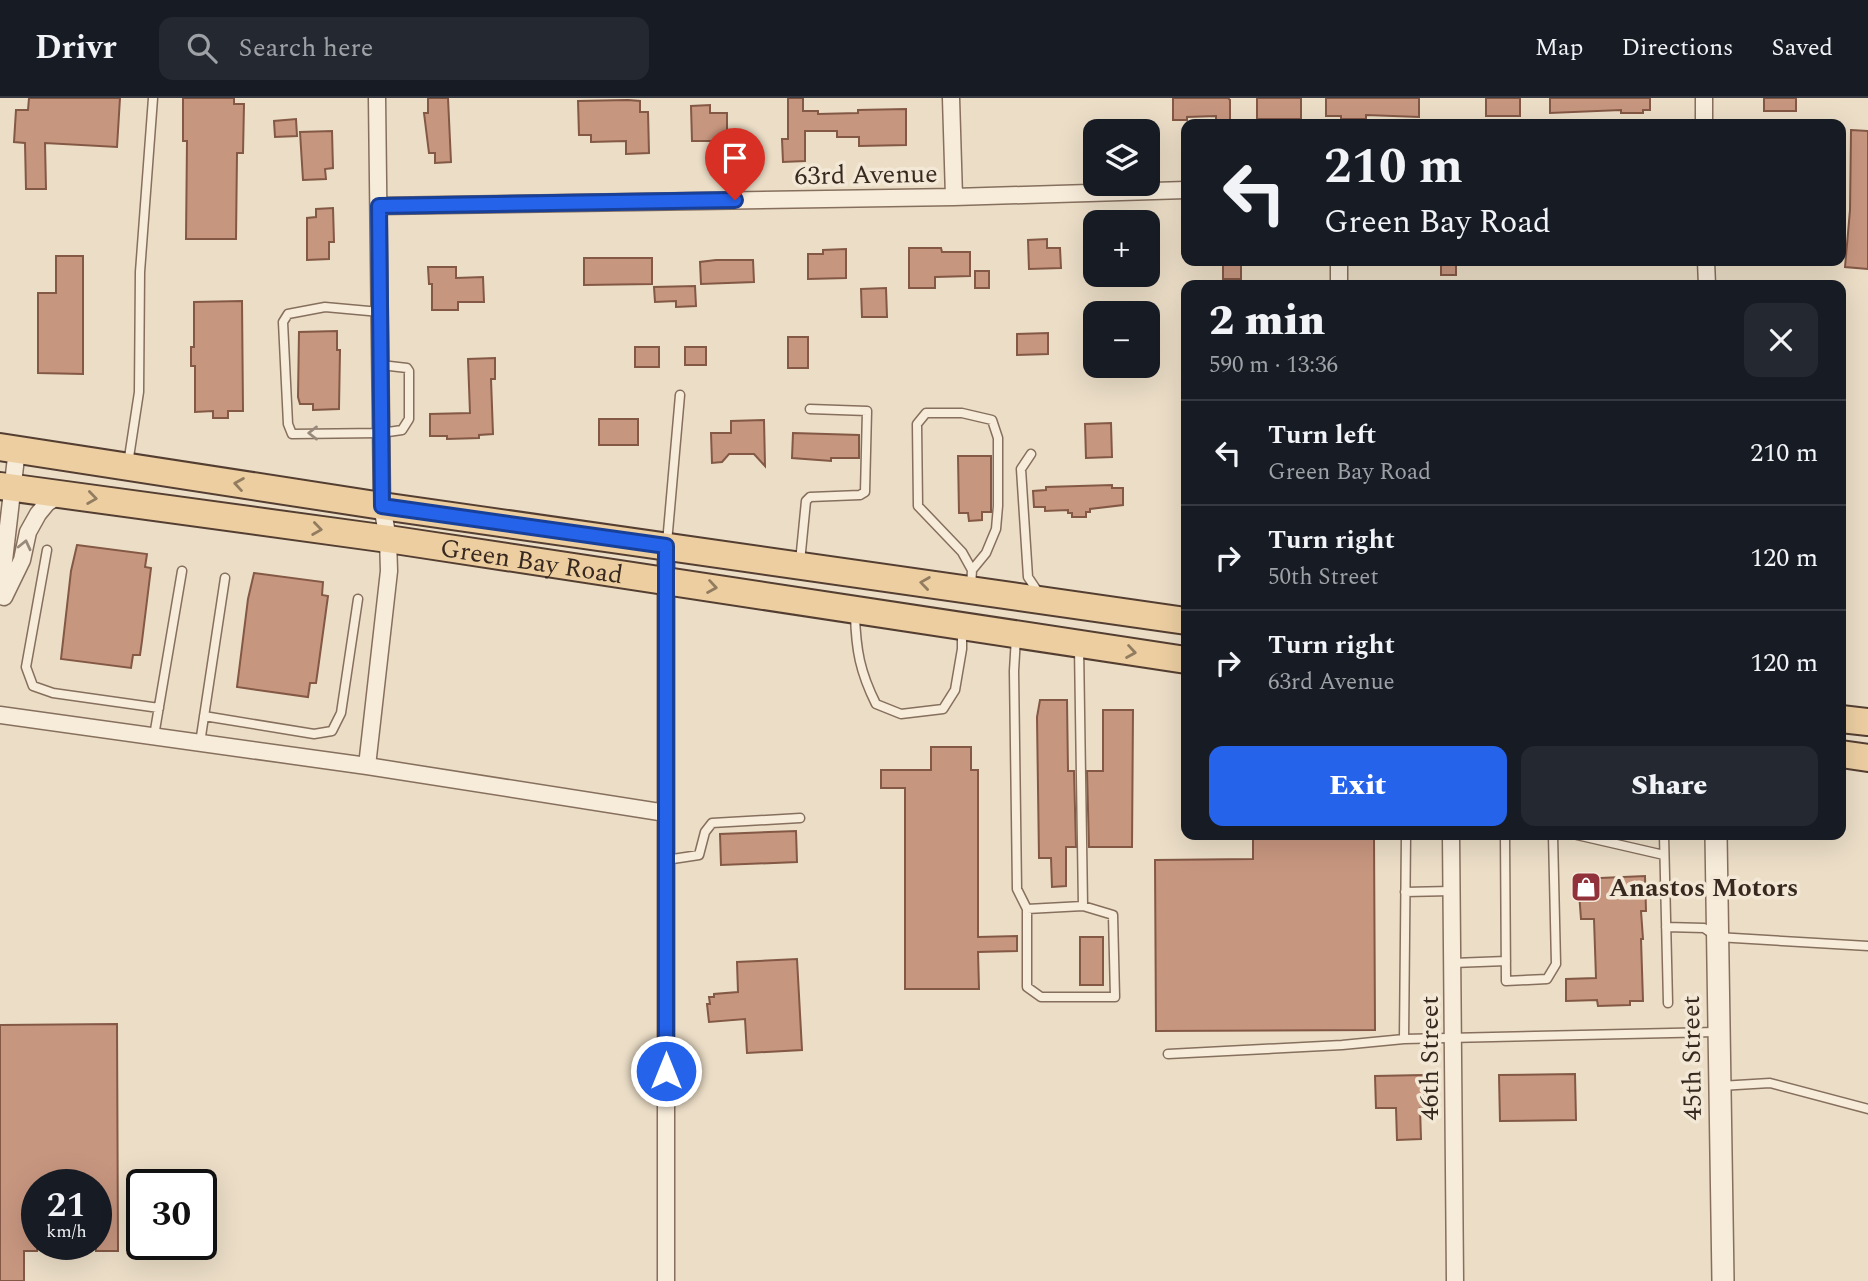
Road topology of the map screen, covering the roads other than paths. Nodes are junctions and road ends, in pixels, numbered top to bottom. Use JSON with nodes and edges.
{"nodes":[{"id":1,"x":153,"y":98,"type":"edge"},
{"id":2,"x":377,"y":98,"type":"edge"},
{"id":3,"x":951,"y":98,"type":"edge"},
{"id":4,"x":1704,"y":98,"type":"edge"},
{"id":5,"x":1704,"y":119,"type":"edge"},
{"id":6,"x":1181,"y":190,"type":"edge"},
{"id":7,"x":954,"y":197,"type":"junction"},
{"id":8,"x":379,"y":206,"type":"junction"},
{"id":9,"x":380,"y":312,"type":"junction"},
{"id":10,"x":381,"y":365,"type":"junction"},
{"id":11,"x":680,"y":395,"type":"dead end"},
{"id":12,"x":810,"y":409,"type":"dead end"},
{"id":13,"x":381,"y":433,"type":"junction"},
{"id":14,"x":9,"y":448,"type":"edge"},
{"id":15,"x":1031,"y":454,"type":"dead end"},
{"id":16,"x":127,"y":467,"type":"junction"},
{"id":17,"x":6,"y":486,"type":"edge"},
{"id":18,"x":61,"y":494,"type":"junction"},
{"id":19,"x":382,"y":506,"type":"junction"},
{"id":20,"x":387,"y":539,"type":"junction"},
{"id":21,"x":666,"y":546,"type":"junction"},
{"id":22,"x":47,"y":550,"type":"dead end"},
{"id":23,"x":3,"y":551,"type":"edge"},
{"id":24,"x":800,"y":565,"type":"junction"},
{"id":25,"x":182,"y":571,"type":"dead end"},
{"id":26,"x":225,"y":578,"type":"dead end"},
{"id":27,"x":666,"y":580,"type":"junction"},
{"id":28,"x":971,"y":580,"type":"junction"},
{"id":29,"x":0,"y":595,"type":"edge"},
{"id":30,"x":358,"y":599,"type":"dead end"},
{"id":31,"x":1044,"y":600,"type":"junction"},
{"id":32,"x":0,"y":605,"type":"edge"},
{"id":33,"x":855,"y":609,"type":"junction"},
{"id":34,"x":1181,"y":620,"type":"edge"},
{"id":35,"x":962,"y":626,"type":"junction"},
{"id":36,"x":1016,"y":634,"type":"junction"},
{"id":37,"x":1079,"y":644,"type":"junction"},
{"id":38,"x":1181,"y":659,"type":"edge"},
{"id":39,"x":159,"y":708,"type":"junction"},
{"id":40,"x":0,"y":715,"type":"edge"},
{"id":41,"x":204,"y":716,"type":"junction"},
{"id":42,"x":1846,"y":720,"type":"edge"},
{"id":43,"x":1868,"y":722,"type":"edge"},
{"id":44,"x":155,"y":737,"type":"junction"},
{"id":45,"x":200,"y":743,"type":"junction"},
{"id":46,"x":1846,"y":755,"type":"edge"},
{"id":47,"x":1868,"y":758,"type":"edge"},
{"id":48,"x":368,"y":766,"type":"junction"},
{"id":49,"x":666,"y":813,"type":"junction"},
{"id":50,"x":800,"y":818,"type":"dead end"},
{"id":51,"x":1406,"y":840,"type":"edge"},
{"id":52,"x":1451,"y":840,"type":"edge"},
{"id":53,"x":1505,"y":840,"type":"edge"},
{"id":54,"x":1553,"y":840,"type":"edge"},
{"id":55,"x":1599,"y":840,"type":"edge"},
{"id":56,"x":1664,"y":840,"type":"edge"},
{"id":57,"x":1716,"y":840,"type":"edge"},
{"id":58,"x":1664,"y":855,"type":"junction"},
{"id":59,"x":666,"y":860,"type":"junction"},
{"id":60,"x":1452,"y":891,"type":"junction"},
{"id":61,"x":1405,"y":892,"type":"junction"},
{"id":62,"x":1083,"y":906,"type":"junction"},
{"id":63,"x":1027,"y":909,"type":"junction"},
{"id":64,"x":1666,"y":927,"type":"junction"},
{"id":65,"x":1717,"y":937,"type":"junction"},
{"id":66,"x":1868,"y":946,"type":"edge"},
{"id":67,"x":1506,"y":961,"type":"junction"},
{"id":68,"x":1453,"y":963,"type":"junction"},
{"id":69,"x":1668,"y":1003,"type":"dead end"},
{"id":70,"x":1719,"y":1032,"type":"junction"},
{"id":71,"x":1453,"y":1037,"type":"junction"},
{"id":72,"x":1404,"y":1039,"type":"junction"},
{"id":73,"x":1168,"y":1054,"type":"dead end"},
{"id":74,"x":1720,"y":1086,"type":"junction"},
{"id":75,"x":1868,"y":1109,"type":"edge"},
{"id":76,"x":666,"y":1281,"type":"edge"},
{"id":77,"x":1455,"y":1281,"type":"edge"},
{"id":78,"x":1723,"y":1281,"type":"edge"}],
"edges":[{"from":1,"to":16,"type":"lane"},
{"from":2,"to":8,"type":"street"},
{"from":3,"to":7,"type":"street"},
{"from":4,"to":5,"type":"street"},
{"from":6,"to":7,"type":"street","name":"63rd Avenue"},
{"from":7,"to":8,"type":"street","name":"63rd Avenue"},
{"from":8,"to":9,"type":"street"},
{"from":9,"to":10,"type":"street"},
{"from":13,"to":9,"type":"lane","one_way":true},
{"from":10,"to":13,"type":"street"},
{"from":10,"to":13,"type":"lane"},
{"from":11,"to":21,"type":"lane"},
{"from":12,"to":24,"type":"lane"},
{"from":13,"to":19,"type":"street"},
{"from":14,"to":16,"type":"main road","name":"Green Bay Road"},
{"from":14,"to":17,"type":"street"},
{"from":15,"to":31,"type":"lane"},
{"from":19,"to":16,"type":"main road","name":"Green Bay Road","one_way":true},
{"from":17,"to":18,"type":"main road","name":"Green Bay Road"},
{"from":17,"to":23,"type":"street"},
{"from":18,"to":20,"type":"main road","name":"Green Bay Road","one_way":true},
{"from":32,"to":18,"type":"street","one_way":true},
{"from":19,"to":20,"type":"street"},
{"from":19,"to":21,"type":"main road","name":"Green Bay Road"},
{"from":20,"to":27,"type":"main road","name":"Green Bay Road"},
{"from":20,"to":48,"type":"street"},
{"from":21,"to":24,"type":"main road","name":"Green Bay Road"},
{"from":21,"to":27,"type":"street"},
{"from":22,"to":39,"type":"lane"},
{"from":23,"to":29,"type":"street"},
{"from":28,"to":24,"type":"main road","name":"Green Bay Road","one_way":true},
{"from":25,"to":39,"type":"lane"},
{"from":26,"to":41,"type":"lane"},
{"from":27,"to":33,"type":"main road","name":"Green Bay Road","one_way":true},
{"from":27,"to":49,"type":"street"},
{"from":28,"to":28,"type":"lane"},
{"from":28,"to":31,"type":"main road","name":"Green Bay Road"},
{"from":30,"to":41,"type":"lane"},
{"from":31,"to":34,"type":"main road","name":"Green Bay Road"},
{"from":33,"to":35,"type":"main road","name":"Green Bay Road"},
{"from":33,"to":35,"type":"lane"},
{"from":35,"to":36,"type":"main road","name":"Green Bay Road"},
{"from":36,"to":37,"type":"main road","name":"Green Bay Road"},
{"from":36,"to":63,"type":"lane"},
{"from":37,"to":38,"type":"main road","name":"Green Bay Road","one_way":true},
{"from":37,"to":62,"type":"lane"},
{"from":39,"to":44,"type":"lane"},
{"from":40,"to":44,"type":"street"},
{"from":41,"to":45,"type":"lane"},
{"from":42,"to":43,"type":"main road"},
{"from":44,"to":45,"type":"street"},
{"from":45,"to":48,"type":"street"},
{"from":46,"to":47,"type":"main road"},
{"from":48,"to":49,"type":"street"},
{"from":49,"to":59,"type":"street"},
{"from":50,"to":59,"type":"lane"},
{"from":51,"to":61,"type":"lane"},
{"from":52,"to":60,"type":"street","name":"46th Street"},
{"from":53,"to":67,"type":"lane"},
{"from":54,"to":67,"type":"lane"},
{"from":55,"to":58,"type":"lane"},
{"from":56,"to":58,"type":"lane"},
{"from":57,"to":65,"type":"street","name":"45th Street"},
{"from":58,"to":64,"type":"lane"},
{"from":59,"to":76,"type":"street"},
{"from":60,"to":61,"type":"lane"},
{"from":60,"to":68,"type":"street","name":"46th Street"},
{"from":61,"to":72,"type":"lane"},
{"from":62,"to":63,"type":"lane"},
{"from":62,"to":63,"type":"lane"},
{"from":64,"to":65,"type":"lane"},
{"from":64,"to":69,"type":"lane"},
{"from":65,"to":66,"type":"lane"},
{"from":65,"to":70,"type":"street","name":"45th Street"},
{"from":67,"to":68,"type":"lane"},
{"from":68,"to":71,"type":"street","name":"46th Street"},
{"from":70,"to":71,"type":"lane"},
{"from":70,"to":74,"type":"street","name":"45th Street"},
{"from":71,"to":72,"type":"lane"},
{"from":71,"to":77,"type":"street","name":"46th Street"},
{"from":72,"to":73,"type":"lane"},
{"from":74,"to":75,"type":"lane"},
{"from":74,"to":78,"type":"street","name":"45th Street"}]}
